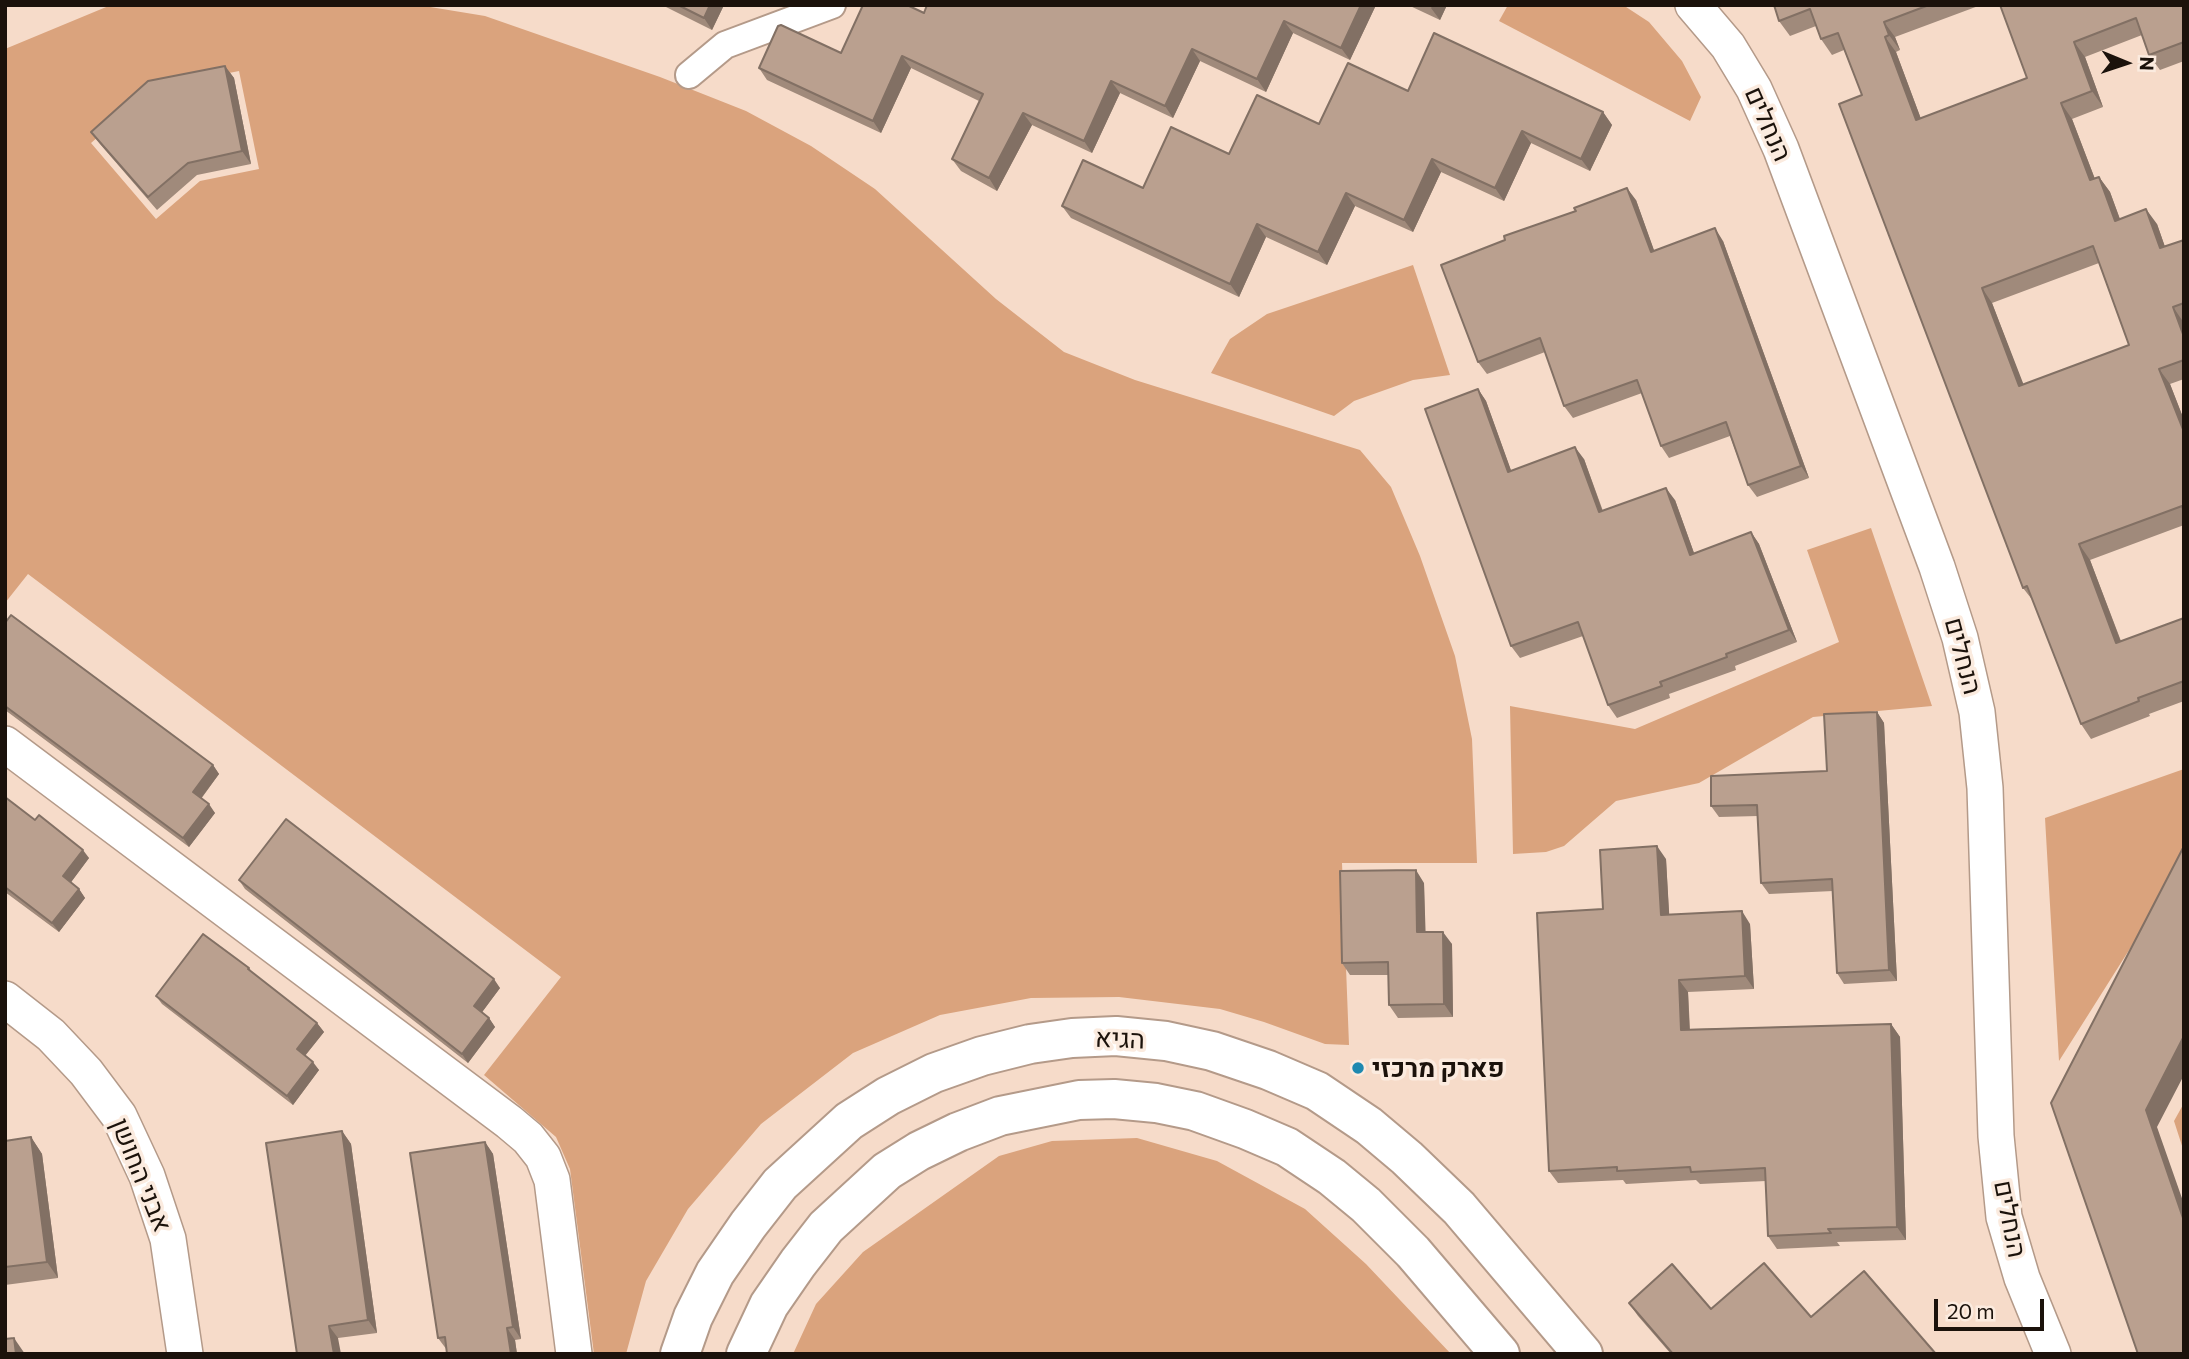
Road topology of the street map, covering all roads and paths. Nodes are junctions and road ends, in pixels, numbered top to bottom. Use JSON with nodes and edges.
{"nodes":[{"id":1,"x":832,"y":5,"type":"edge"},
{"id":2,"x":1693,"y":5,"type":"edge"},
{"id":3,"x":689,"y":75,"type":"dead end"},
{"id":4,"x":5,"y":744,"type":"edge"},
{"id":5,"x":5,"y":999,"type":"edge"},
{"id":6,"x":185,"y":1354,"type":"edge"},
{"id":7,"x":574,"y":1354,"type":"edge"},
{"id":8,"x":680,"y":1354,"type":"edge"},
{"id":9,"x":746,"y":1354,"type":"edge"},
{"id":10,"x":1500,"y":1354,"type":"edge"},
{"id":11,"x":1583,"y":1354,"type":"edge"},
{"id":12,"x":2053,"y":1354,"type":"edge"}],
"edges":[{"from":1,"to":3,"type":"street"},
{"from":2,"to":12,"type":"street","name":"הנחלים"},
{"from":4,"to":7,"type":"street"},
{"from":5,"to":6,"type":"street","name":"אבני החושן"},
{"from":8,"to":11,"type":"street","name":"הגיא"},
{"from":9,"to":10,"type":"street"}]}
